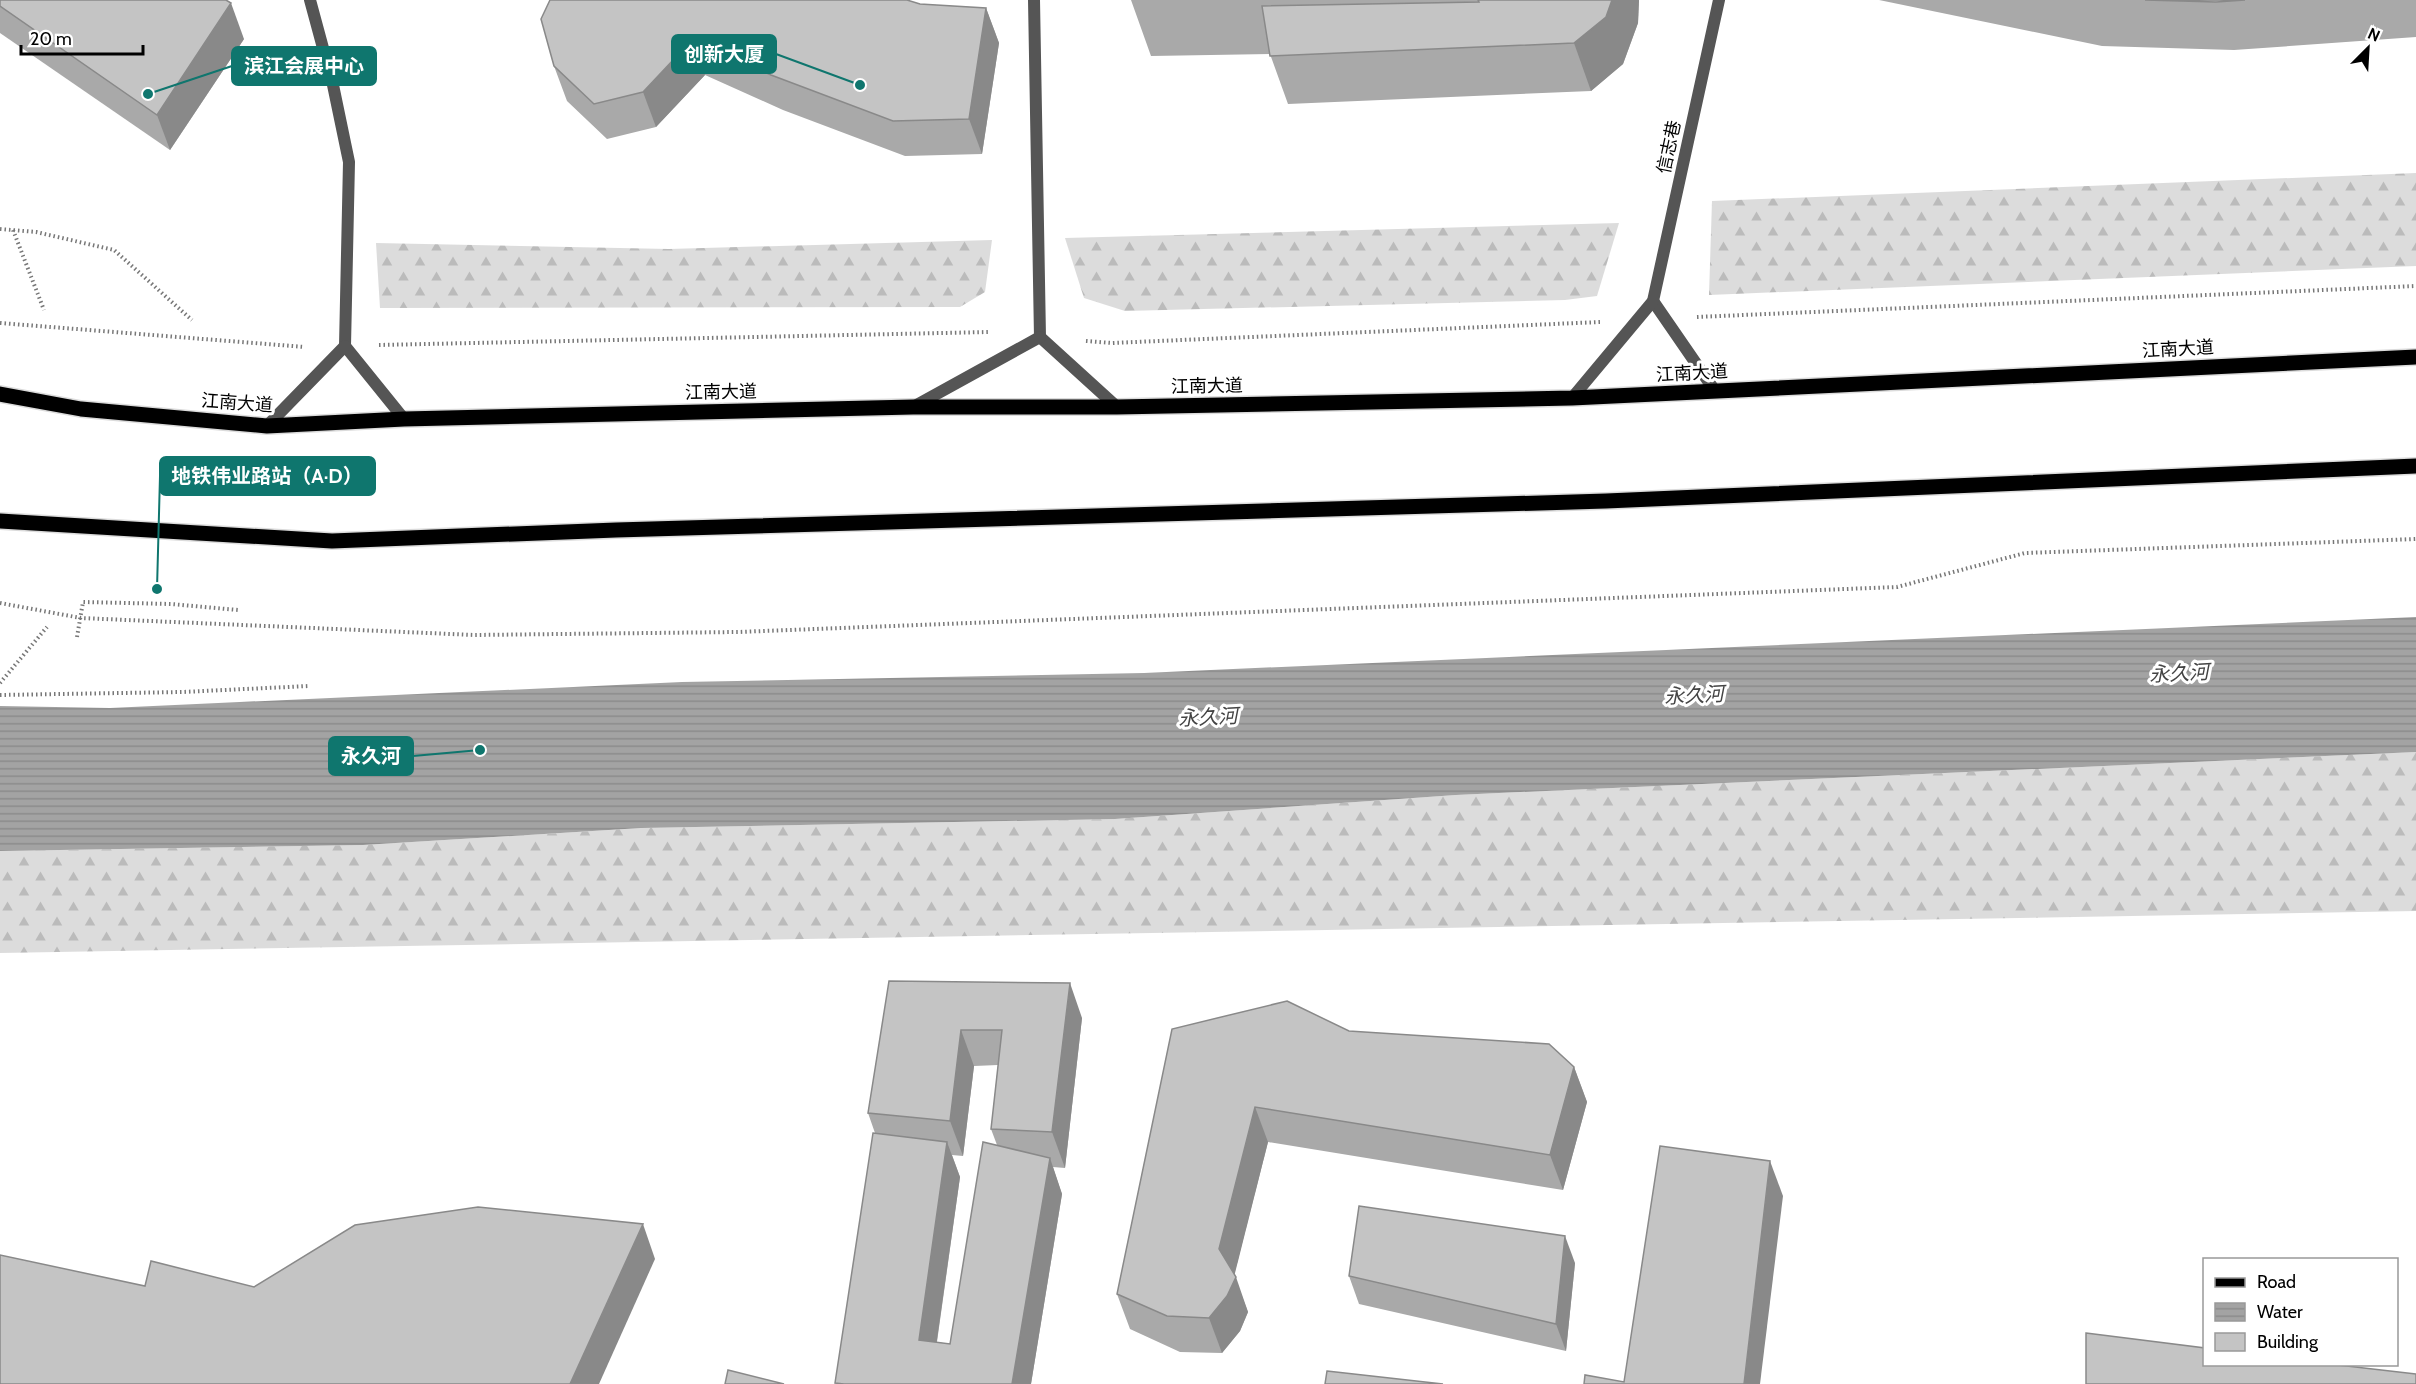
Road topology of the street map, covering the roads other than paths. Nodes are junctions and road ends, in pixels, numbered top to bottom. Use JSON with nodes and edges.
{"nodes":[{"id":1,"x":310,"y":0,"type":"edge"},
{"id":2,"x":1034,"y":0,"type":"edge"},
{"id":3,"x":1719,"y":0,"type":"edge"},
{"id":4,"x":1653,"y":301,"type":"junction"},
{"id":5,"x":1040,"y":337,"type":"junction"},
{"id":6,"x":345,"y":346,"type":"junction"},
{"id":7,"x":2416,"y":357,"type":"edge"},
{"id":8,"x":1714,"y":391,"type":"junction"},
{"id":9,"x":0,"y":394,"type":"edge"},
{"id":10,"x":1572,"y":398,"type":"junction"},
{"id":11,"x":913,"y":407,"type":"junction"},
{"id":12,"x":1117,"y":407,"type":"junction"},
{"id":13,"x":404,"y":419,"type":"junction"},
{"id":14,"x":267,"y":426,"type":"junction"},
{"id":15,"x":2416,"y":466,"type":"edge"},
{"id":16,"x":0,"y":521,"type":"edge"}],
"edges":[{"from":1,"to":6,"type":"street"},
{"from":2,"to":5,"type":"street"},
{"from":3,"to":4,"type":"street","name":"信志巷"},
{"from":4,"to":8,"type":"street"},
{"from":4,"to":10,"type":"street","name":"信志巷"},
{"from":5,"to":11,"type":"street"},
{"from":5,"to":12,"type":"street"},
{"from":6,"to":13,"type":"street"},
{"from":6,"to":14,"type":"street"},
{"from":7,"to":8,"type":"main road","name":"江南大道"},
{"from":8,"to":10,"type":"main road","name":"江南大道"},
{"from":9,"to":14,"type":"main road","name":"江南大道"},
{"from":10,"to":12,"type":"main road","name":"江南大道"},
{"from":11,"to":12,"type":"main road","name":"江南大道"},
{"from":11,"to":13,"type":"main road","name":"江南大道"},
{"from":13,"to":14,"type":"main road","name":"江南大道"},
{"from":15,"to":16,"type":"main road"}]}
